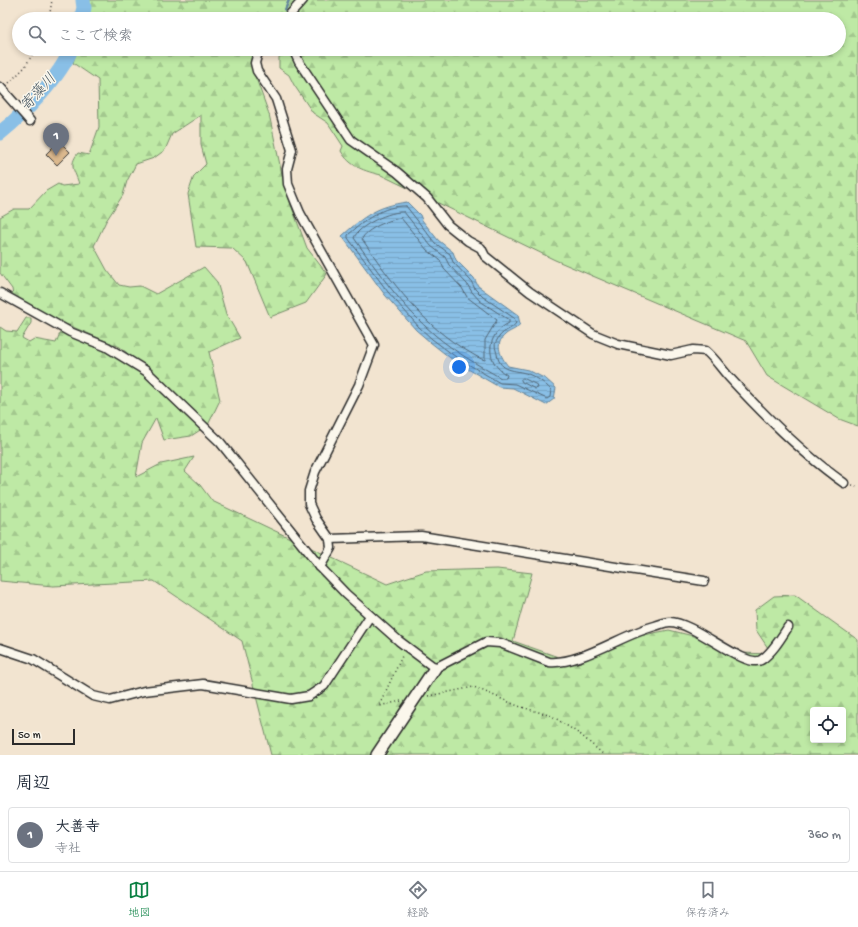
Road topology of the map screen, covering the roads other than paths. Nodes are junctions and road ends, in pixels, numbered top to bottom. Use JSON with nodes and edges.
{"nodes":[{"id":1,"x":302,"y":0,"type":"edge"},
{"id":2,"x":293,"y":12,"type":"edge"},
{"id":3,"x":257,"y":56,"type":"edge"},
{"id":4,"x":296,"y":56,"type":"edge"},
{"id":5,"x":1,"y":88,"type":"edge"},
{"id":6,"x":30,"y":121,"type":"dead end"},
{"id":7,"x":0,"y":293,"type":"edge"},
{"id":8,"x":844,"y":483,"type":"dead end"},
{"id":9,"x":330,"y":539,"type":"junction"},
{"id":10,"x":320,"y":567,"type":"junction"},
{"id":11,"x":704,"y":581,"type":"dead end"},
{"id":12,"x":370,"y":616,"type":"junction"},
{"id":13,"x":788,"y":627,"type":"dead end"},
{"id":14,"x":0,"y":648,"type":"edge"},
{"id":15,"x":435,"y":668,"type":"junction"},
{"id":16,"x":377,"y":755,"type":"edge"}],
"edges":[{"from":1,"to":2,"type":"street"},
{"from":3,"to":9,"type":"street"},
{"from":4,"to":8,"type":"street"},
{"from":5,"to":6,"type":"street"},
{"from":7,"to":10,"type":"street"},
{"from":9,"to":10,"type":"street"},
{"from":9,"to":11,"type":"street"},
{"from":10,"to":12,"type":"street"},
{"from":12,"to":14,"type":"street"},
{"from":12,"to":15,"type":"street"},
{"from":13,"to":15,"type":"street"},
{"from":15,"to":16,"type":"street"}]}
